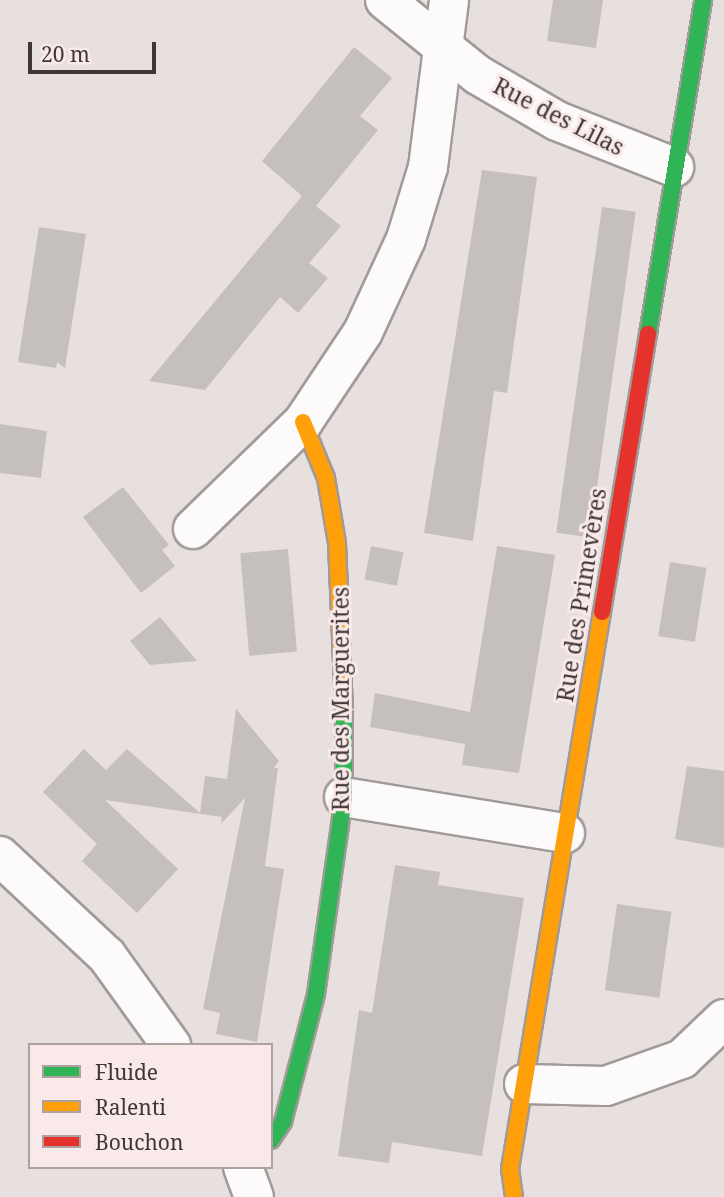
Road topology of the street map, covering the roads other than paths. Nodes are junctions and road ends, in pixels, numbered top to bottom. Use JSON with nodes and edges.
{"nodes":[{"id":1,"x":385,"y":0,"type":"edge"},
{"id":2,"x":449,"y":0,"type":"edge"},
{"id":3,"x":703,"y":0,"type":"edge"},
{"id":4,"x":443,"y":43,"type":"junction"},
{"id":5,"x":674,"y":167,"type":"junction"},
{"id":6,"x":303,"y":422,"type":"junction"},
{"id":7,"x":193,"y":530,"type":"dead end"},
{"id":8,"x":344,"y":797,"type":"junction"},
{"id":9,"x":565,"y":833,"type":"junction"},
{"id":10,"x":0,"y":856,"type":"edge"},
{"id":11,"x":724,"y":1019,"type":"edge"},
{"id":12,"x":170,"y":1043,"type":"edge"},
{"id":13,"x":524,"y":1084,"type":"junction"},
{"id":14,"x":273,"y":1137,"type":"edge"},
{"id":15,"x":514,"y":1197,"type":"edge"}],
"edges":[{"from":1,"to":4,"type":"street","name":"Rue des Lilas"},
{"from":2,"to":4,"type":"street"},
{"from":3,"to":5,"type":"street","name":"Rue des Primevères"},
{"from":4,"to":5,"type":"street","name":"Rue des Lilas"},
{"from":4,"to":6,"type":"street"},
{"from":5,"to":9,"type":"street","name":"Rue des Primevères"},
{"from":6,"to":7,"type":"street"},
{"from":6,"to":8,"type":"street","name":"Rue des Marguerites"},
{"from":8,"to":9,"type":"street"},
{"from":8,"to":14,"type":"street","name":"Rue des Marguerites"},
{"from":9,"to":13,"type":"street","name":"Rue des Primevères"},
{"from":10,"to":12,"type":"street"},
{"from":11,"to":13,"type":"street"},
{"from":13,"to":15,"type":"street","name":"Rue des Primevères"}]}
